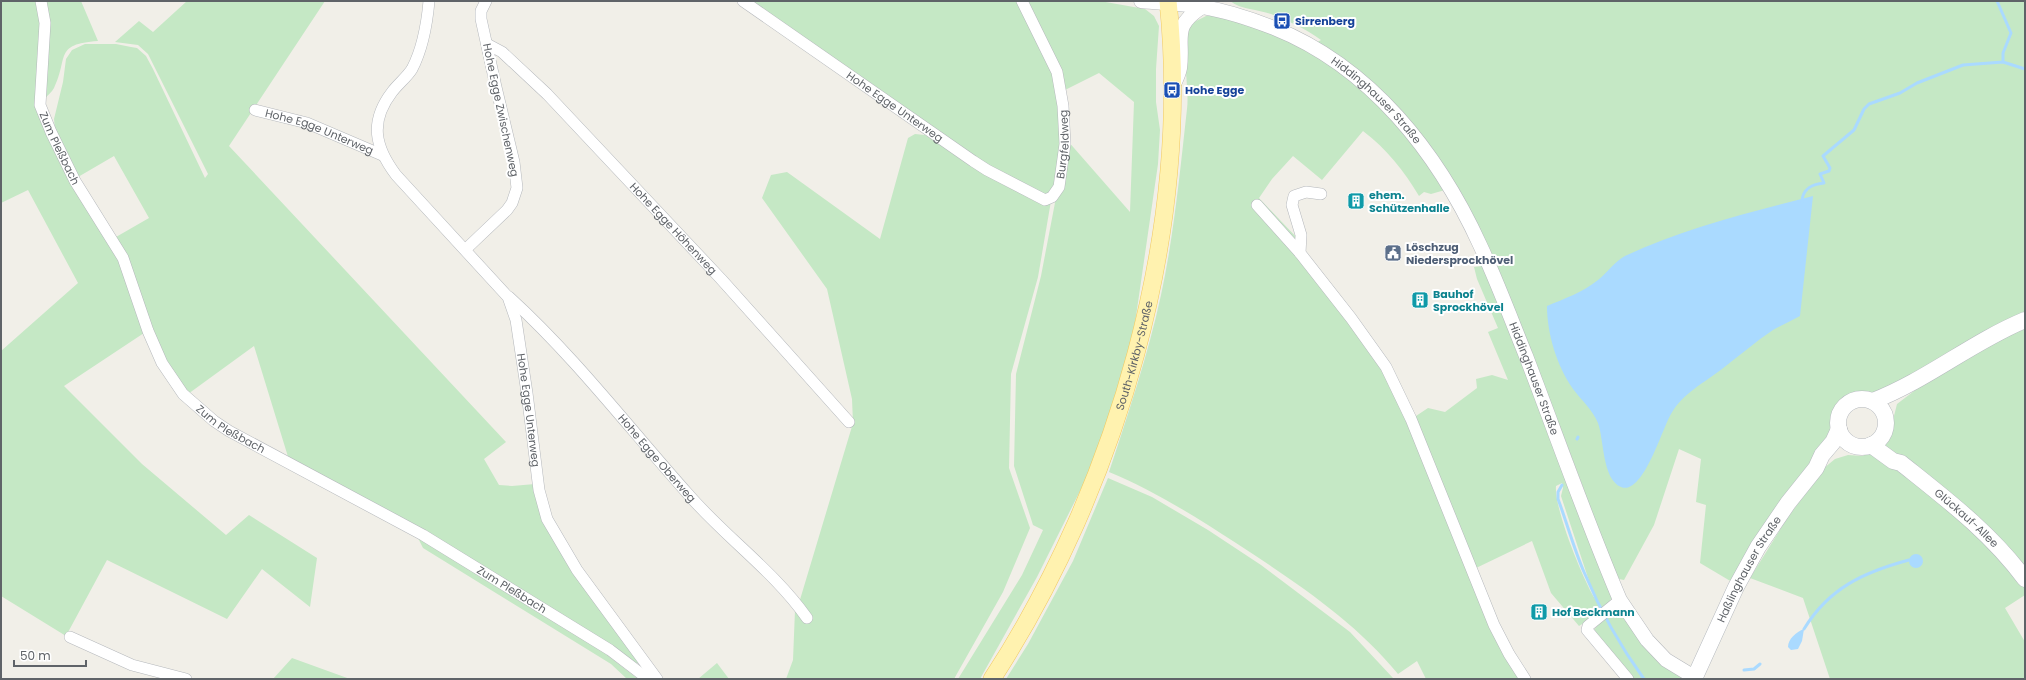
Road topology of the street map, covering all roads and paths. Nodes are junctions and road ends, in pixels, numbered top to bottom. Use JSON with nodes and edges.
{"nodes":[{"id":1,"x":41,"y":1,"type":"edge"},
{"id":2,"x":429,"y":1,"type":"edge"},
{"id":3,"x":486,"y":1,"type":"edge"},
{"id":4,"x":743,"y":1,"type":"edge"},
{"id":5,"x":1022,"y":1,"type":"edge"},
{"id":6,"x":1141,"y":1,"type":"edge"},
{"id":7,"x":1168,"y":2,"type":"edge"},
{"id":8,"x":1198,"y":4,"type":"edge"},
{"id":9,"x":1219,"y":6,"type":"edge"},
{"id":10,"x":488,"y":44,"type":"junction"},
{"id":11,"x":1172,"y":90,"type":"junction"},
{"id":12,"x":256,"y":110,"type":"dead end"},
{"id":13,"x":382,"y":155,"type":"junction"},
{"id":14,"x":1321,"y":194,"type":"dead end"},
{"id":15,"x":1052,"y":197,"type":"joint"},
{"id":16,"x":1257,"y":205,"type":"dead end"},
{"id":17,"x":466,"y":250,"type":"junction"},
{"id":18,"x":1300,"y":253,"type":"junction"},
{"id":19,"x":508,"y":297,"type":"junction"},
{"id":20,"x":2025,"y":320,"type":"edge"},
{"id":21,"x":1907,"y":386,"type":"junction"},
{"id":22,"x":1874,"y":401,"type":"junction"},
{"id":23,"x":1886,"y":418,"type":"junction"},
{"id":24,"x":849,"y":422,"type":"dead end"},
{"id":25,"x":1839,"y":429,"type":"junction"},
{"id":26,"x":1877,"y":440,"type":"junction"},
{"id":27,"x":1855,"y":445,"type":"junction"},
{"id":28,"x":1816,"y":468,"type":"junction"},
{"id":29,"x":2025,"y":579,"type":"edge"},
{"id":30,"x":1620,"y":600,"type":"junction"},
{"id":31,"x":808,"y":618,"type":"dead end"},
{"id":32,"x":70,"y":637,"type":"dead end"},
{"id":33,"x":1697,"y":678,"type":"edge"},
{"id":34,"x":186,"y":679,"type":"edge"},
{"id":35,"x":648,"y":679,"type":"edge"},
{"id":36,"x":657,"y":679,"type":"edge"},
{"id":37,"x":992,"y":679,"type":"edge"},
{"id":38,"x":1525,"y":679,"type":"edge"},
{"id":39,"x":1628,"y":679,"type":"edge"}],
"edges":[{"from":1,"to":35,"type":"street","name":"Zum Pleßbach"},
{"from":2,"to":13,"type":"street","name":"Hohe Egge Unterweg"},
{"from":3,"to":10,"type":"street","name":"Hohe Egge Zwischenweg"},
{"from":4,"to":15,"type":"street","name":"Hohe Egge Unterweg"},
{"from":5,"to":15,"type":"street","name":"Burgfeldweg"},
{"from":6,"to":7,"type":"street","name":"Hiddinghauser Straße"},
{"from":7,"to":8,"type":"street","name":"Hiddinghauser Straße"},
{"from":7,"to":11,"type":"main road","name":"South-Kirkby-Straße"},
{"from":8,"to":9,"type":"street","name":"Hiddinghauser Straße"},
{"from":8,"to":11,"type":"street"},
{"from":9,"to":30,"type":"street","name":"Hiddinghauser Straße"},
{"from":10,"to":17,"type":"street","name":"Hohe Egge Zwischenweg"},
{"from":10,"to":24,"type":"street","name":"Hohe Egge Höhenweg"},
{"from":11,"to":37,"type":"main road","name":"South-Kirkby-Straße"},
{"from":12,"to":13,"type":"street","name":"Hohe Egge Unterweg"},
{"from":13,"to":17,"type":"street","name":"Hohe Egge Unterweg"},
{"from":14,"to":18,"type":"street"},
{"from":16,"to":18,"type":"street"},
{"from":17,"to":19,"type":"street","name":"Hohe Egge Unterweg"},
{"from":18,"to":38,"type":"street"},
{"from":19,"to":31,"type":"street","name":"Hohe Egge Oberweg"},
{"from":19,"to":36,"type":"street","name":"Hohe Egge Unterweg"},
{"from":20,"to":21,"type":"main road"},
{"from":21,"to":22,"type":"main road"},
{"from":21,"to":23,"type":"main road"},
{"from":22,"to":23,"type":"main road"},
{"from":22,"to":25,"type":"main road"},
{"from":23,"to":26,"type":"main road"},
{"from":25,"to":27,"type":"main road"},
{"from":25,"to":28,"type":"main road","name":"Haßlinghauser Straße"},
{"from":26,"to":27,"type":"main road"},
{"from":26,"to":29,"type":"main road","name":"Glückauf-Allee"},
{"from":27,"to":28,"type":"main road","name":"Haßlinghauser Straße"},
{"from":28,"to":33,"type":"main road","name":"Haßlinghauser Straße"},
{"from":30,"to":33,"type":"street","name":"Hiddinghauser Straße"},
{"from":30,"to":39,"type":"street"},
{"from":32,"to":34,"type":"street"}]}
